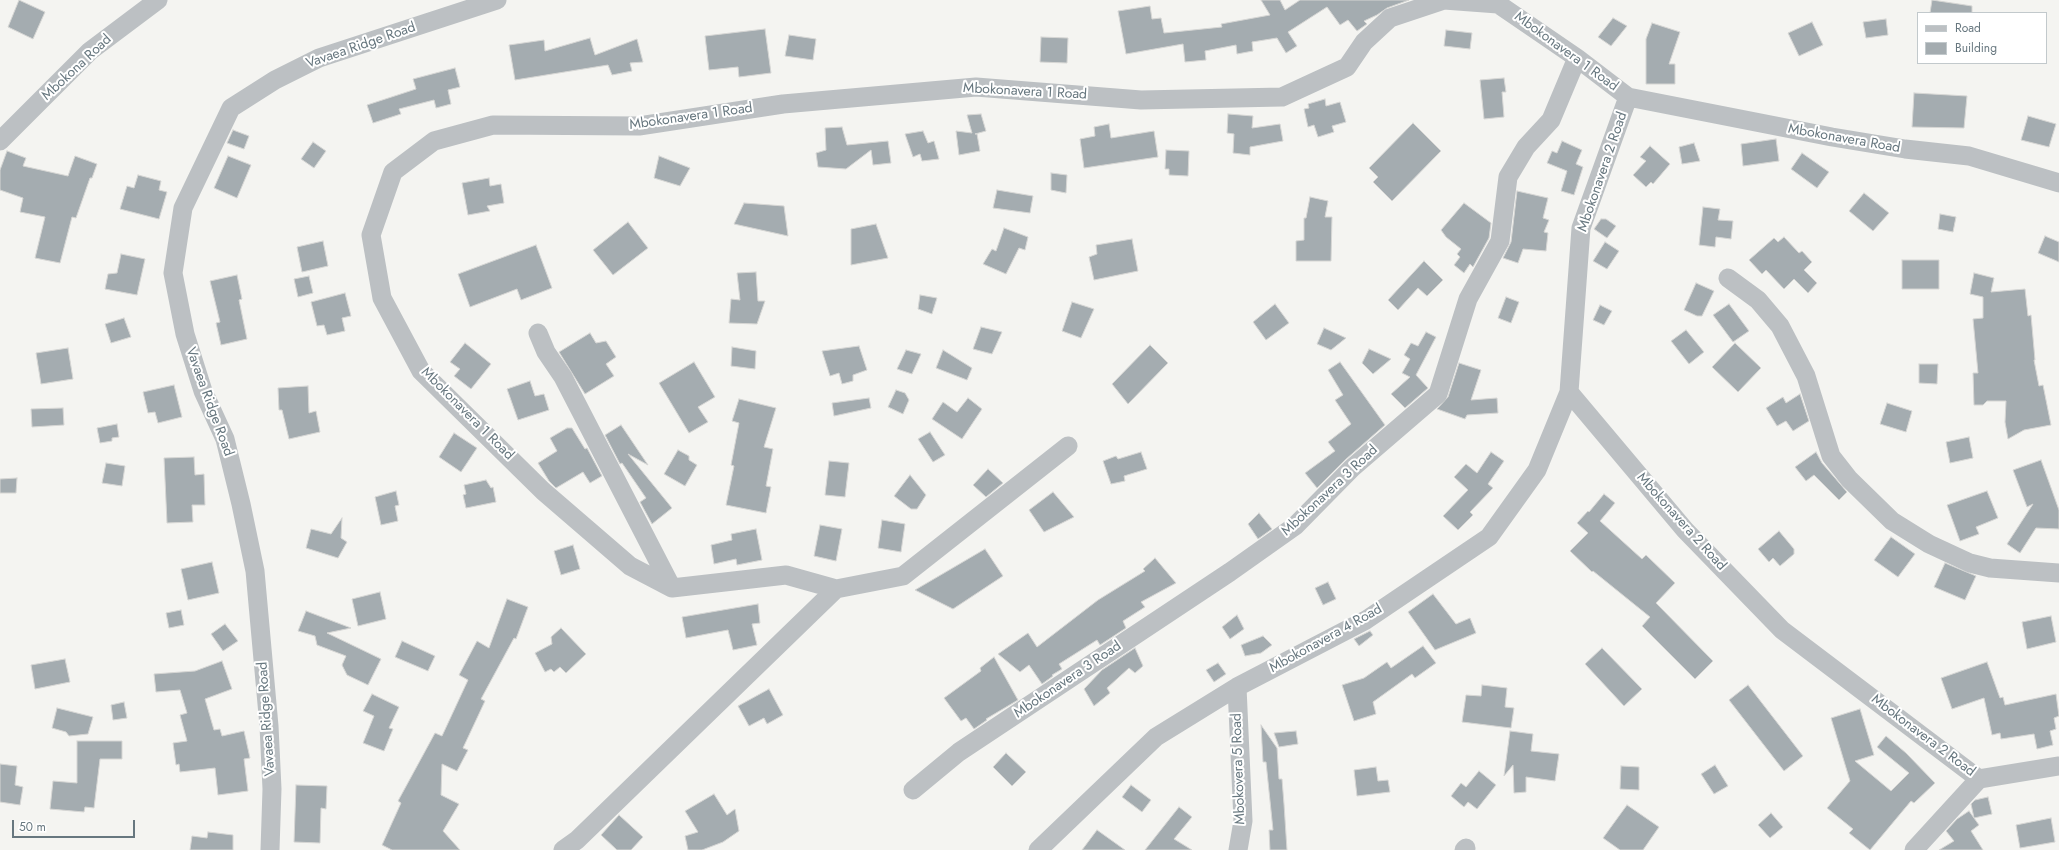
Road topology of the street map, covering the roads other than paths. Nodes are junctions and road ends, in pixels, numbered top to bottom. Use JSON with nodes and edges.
{"nodes":[{"id":1,"x":158,"y":0,"type":"edge"},
{"id":2,"x":497,"y":0,"type":"edge"},
{"id":3,"x":1577,"y":58,"type":"junction"},
{"id":4,"x":1628,"y":97,"type":"junction"},
{"id":5,"x":0,"y":141,"type":"edge"},
{"id":6,"x":2059,"y":183,"type":"edge"},
{"id":7,"x":1728,"y":278,"type":"dead end"},
{"id":8,"x":538,"y":333,"type":"dead end"},
{"id":9,"x":1569,"y":392,"type":"junction"},
{"id":10,"x":1068,"y":446,"type":"dead end"},
{"id":11,"x":2059,"y":573,"type":"edge"},
{"id":12,"x":672,"y":588,"type":"junction"},
{"id":13,"x":836,"y":589,"type":"junction"},
{"id":14,"x":1237,"y":687,"type":"junction"},
{"id":15,"x":2059,"y":766,"type":"edge"},
{"id":16,"x":1979,"y":778,"type":"junction"},
{"id":17,"x":913,"y":790,"type":"dead end"},
{"id":18,"x":270,"y":850,"type":"edge"},
{"id":19,"x":562,"y":850,"type":"edge"},
{"id":20,"x":1038,"y":850,"type":"edge"},
{"id":21,"x":1238,"y":850,"type":"edge"},
{"id":22,"x":1914,"y":850,"type":"edge"}],
"edges":[{"from":1,"to":5,"type":"street","name":"Mbokona Road"},
{"from":2,"to":18,"type":"street","name":"Vavaea Ridge Road"},
{"from":3,"to":4,"type":"street","name":"Mbokonavera 1 Road"},
{"from":3,"to":12,"type":"street","name":"Mbokonavera 1 Road"},
{"from":3,"to":17,"type":"street","name":"Mbokonavera 3 Road"},
{"from":4,"to":6,"type":"street","name":"Mbokonavera Road"},
{"from":4,"to":9,"type":"street","name":"Mbokonavera 2 Road"},
{"from":7,"to":11,"type":"street"},
{"from":8,"to":12,"type":"street"},
{"from":9,"to":14,"type":"street","name":"Mbokonavera 4 Road"},
{"from":9,"to":16,"type":"street","name":"Mbokonavera 2 Road"},
{"from":10,"to":13,"type":"street"},
{"from":12,"to":13,"type":"street"},
{"from":13,"to":19,"type":"street"},
{"from":14,"to":20,"type":"street","name":"Mbokonavera 4 Road"},
{"from":14,"to":21,"type":"street","name":"Mbokovera 5 Road"},
{"from":15,"to":16,"type":"street","name":"Mbokonavera 2 Road"},
{"from":16,"to":22,"type":"street"}]}
